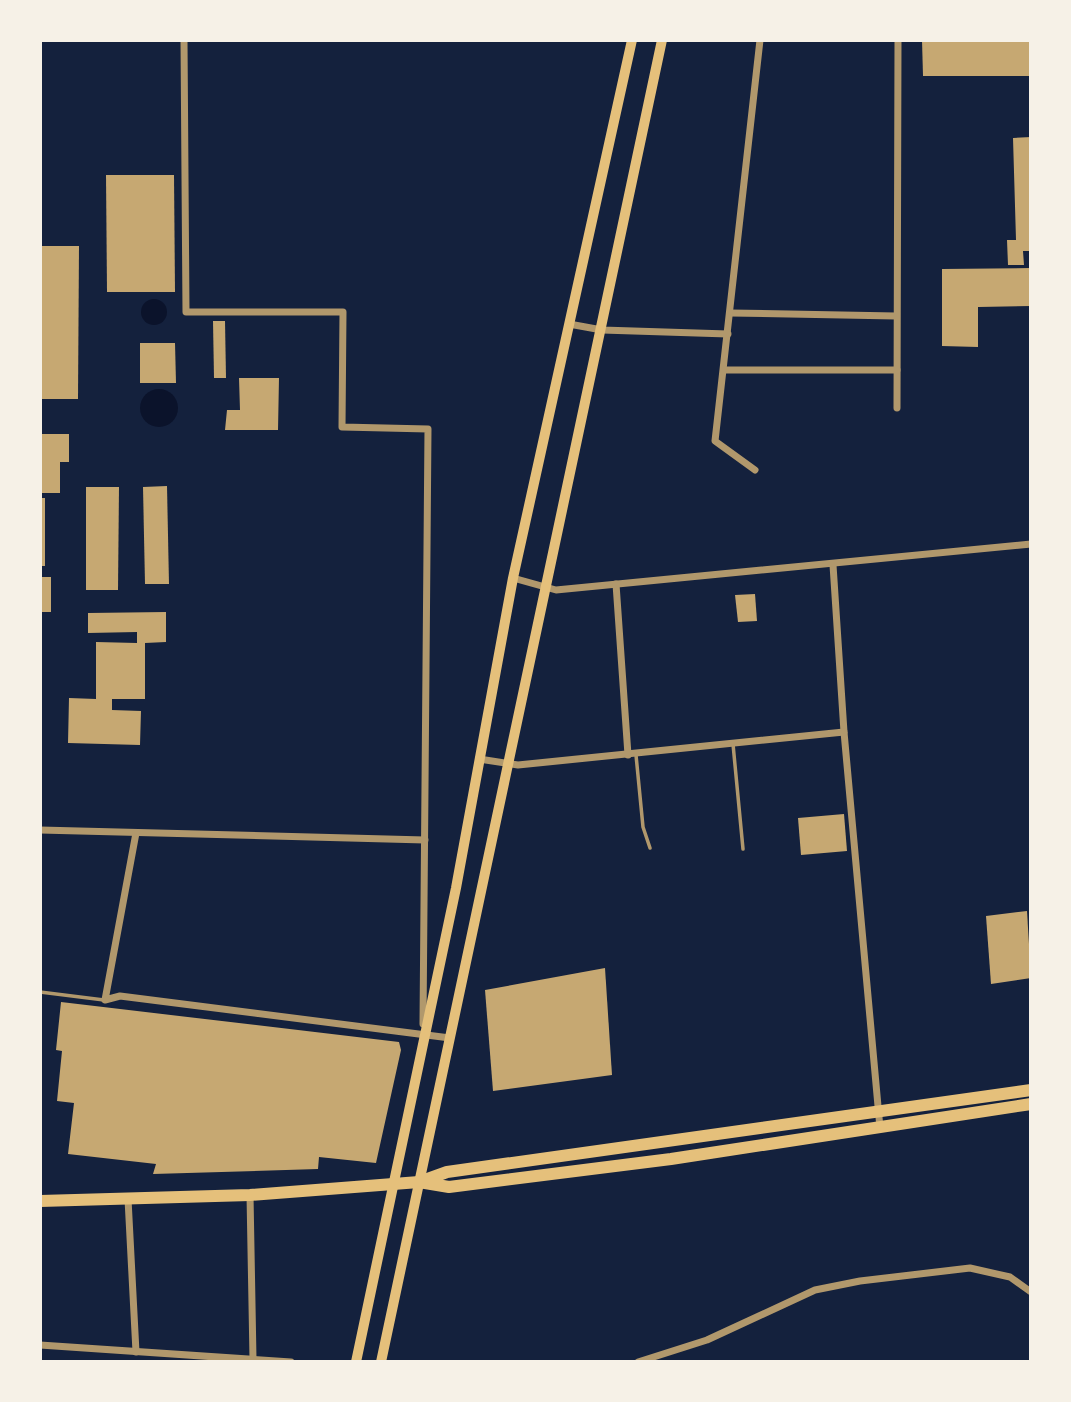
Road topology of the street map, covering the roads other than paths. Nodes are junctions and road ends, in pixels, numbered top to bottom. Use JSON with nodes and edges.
{"nodes":[{"id":1,"x":184,"y":40,"type":"edge"},
{"id":2,"x":632,"y":40,"type":"edge"},
{"id":3,"x":662,"y":40,"type":"edge"},
{"id":4,"x":760,"y":40,"type":"edge"},
{"id":5,"x":898,"y":40,"type":"edge"},
{"id":6,"x":730,"y":313,"type":"junction"},
{"id":7,"x":896,"y":316,"type":"junction"},
{"id":8,"x":569,"y":324,"type":"junction"},
{"id":9,"x":602,"y":330,"type":"junction"},
{"id":10,"x":728,"y":334,"type":"junction"},
{"id":11,"x":724,"y":370,"type":"junction"},
{"id":12,"x":897,"y":370,"type":"junction"},
{"id":13,"x":897,"y":408,"type":"dead end"},
{"id":14,"x":755,"y":470,"type":"dead end"},
{"id":15,"x":1031,"y":544,"type":"edge"},
{"id":16,"x":833,"y":565,"type":"junction"},
{"id":17,"x":513,"y":578,"type":"junction"},
{"id":18,"x":617,"y":584,"type":"junction"},
{"id":19,"x":544,"y":587,"type":"junction"},
{"id":20,"x":844,"y":732,"type":"junction"},
{"id":21,"x":733,"y":744,"type":"junction"},
{"id":22,"x":632,"y":755,"type":"junction"},
{"id":23,"x":479,"y":759,"type":"junction"},
{"id":24,"x":507,"y":764,"type":"junction"},
{"id":25,"x":40,"y":830,"type":"edge"},
{"id":26,"x":136,"y":833,"type":"junction"},
{"id":27,"x":425,"y":840,"type":"junction"},
{"id":28,"x":650,"y":848,"type":"dead end"},
{"id":29,"x":743,"y":849,"type":"dead end"},
{"id":30,"x":40,"y":992,"type":"edge"},
{"id":31,"x":105,"y":1000,"type":"junction"},
{"id":32,"x":424,"y":1034,"type":"junction"},
{"id":33,"x":450,"y":1038,"type":"junction"},
{"id":34,"x":1031,"y":1090,"type":"edge"},
{"id":35,"x":947,"y":1101,"type":"junction"},
{"id":36,"x":1031,"y":1104,"type":"edge"},
{"id":37,"x":878,"y":1112,"type":"junction"},
{"id":38,"x":949,"y":1116,"type":"junction"},
{"id":39,"x":880,"y":1128,"type":"junction"},
{"id":40,"x":419,"y":1182,"type":"junction"},
{"id":41,"x":392,"y":1185,"type":"junction"},
{"id":42,"x":250,"y":1195,"type":"junction"},
{"id":43,"x":128,"y":1199,"type":"junction"},
{"id":44,"x":40,"y":1201,"type":"edge"},
{"id":45,"x":1031,"y":1292,"type":"edge"},
{"id":46,"x":40,"y":1345,"type":"edge"},
{"id":47,"x":136,"y":1352,"type":"junction"},
{"id":48,"x":253,"y":1359,"type":"junction"},
{"id":49,"x":291,"y":1362,"type":"edge"},
{"id":50,"x":356,"y":1362,"type":"edge"},
{"id":51,"x":381,"y":1362,"type":"edge"},
{"id":52,"x":638,"y":1362,"type":"edge"}],
"edges":[{"from":1,"to":27,"type":"street"},
{"from":2,"to":8,"type":"main road"},
{"from":3,"to":9,"type":"main road"},
{"from":4,"to":6,"type":"street"},
{"from":5,"to":7,"type":"street"},
{"from":6,"to":7,"type":"street"},
{"from":6,"to":10,"type":"street"},
{"from":7,"to":12,"type":"street"},
{"from":8,"to":9,"type":"street"},
{"from":8,"to":17,"type":"main road"},
{"from":9,"to":10,"type":"street"},
{"from":9,"to":19,"type":"main road"},
{"from":10,"to":11,"type":"street"},
{"from":11,"to":12,"type":"street"},
{"from":11,"to":14,"type":"street"},
{"from":12,"to":13,"type":"street"},
{"from":15,"to":16,"type":"street"},
{"from":16,"to":18,"type":"street"},
{"from":16,"to":20,"type":"street"},
{"from":17,"to":19,"type":"street"},
{"from":17,"to":23,"type":"main road"},
{"from":18,"to":19,"type":"street"},
{"from":18,"to":22,"type":"street"},
{"from":19,"to":24,"type":"main road"},
{"from":20,"to":21,"type":"street"},
{"from":20,"to":37,"type":"street"},
{"from":21,"to":22,"type":"street"},
{"from":21,"to":29,"type":"lane"},
{"from":22,"to":24,"type":"street"},
{"from":22,"to":28,"type":"lane"},
{"from":23,"to":24,"type":"street"},
{"from":23,"to":32,"type":"main road"},
{"from":24,"to":33,"type":"main road"},
{"from":25,"to":26,"type":"street"},
{"from":26,"to":27,"type":"street"},
{"from":26,"to":31,"type":"street"},
{"from":27,"to":32,"type":"street"},
{"from":30,"to":31,"type":"lane"},
{"from":31,"to":32,"type":"street"},
{"from":32,"to":33,"type":"street"},
{"from":32,"to":41,"type":"main road"},
{"from":33,"to":40,"type":"main road"},
{"from":34,"to":35,"type":"main road"},
{"from":35,"to":37,"type":"main road"},
{"from":35,"to":38,"type":"lane"},
{"from":36,"to":38,"type":"main road"},
{"from":37,"to":39,"type":"street"},
{"from":37,"to":40,"type":"main road"},
{"from":38,"to":39,"type":"main road"},
{"from":39,"to":40,"type":"main road"},
{"from":40,"to":41,"type":"main road"},
{"from":40,"to":51,"type":"main road"},
{"from":41,"to":42,"type":"main road"},
{"from":41,"to":50,"type":"main road"},
{"from":42,"to":43,"type":"main road"},
{"from":42,"to":48,"type":"street"},
{"from":43,"to":44,"type":"main road"},
{"from":43,"to":47,"type":"street"},
{"from":45,"to":52,"type":"street"},
{"from":46,"to":47,"type":"street"},
{"from":47,"to":48,"type":"street"},
{"from":48,"to":49,"type":"street"}]}
